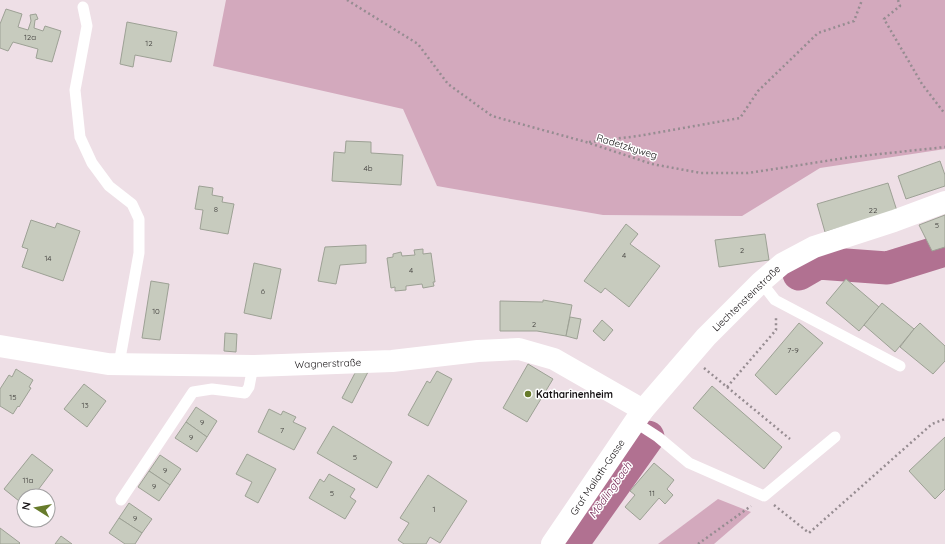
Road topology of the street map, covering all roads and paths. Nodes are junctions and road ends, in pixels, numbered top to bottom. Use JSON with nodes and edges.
{"nodes":[{"id":1,"x":347,"y":0,"type":"edge"},
{"id":2,"x":862,"y":0,"type":"edge"},
{"id":3,"x":898,"y":0,"type":"edge"},
{"id":4,"x":83,"y":7,"type":"dead end"},
{"id":5,"x":945,"y":114,"type":"edge"},
{"id":6,"x":586,"y":142,"type":"junction"},
{"id":7,"x":945,"y":147,"type":"edge"},
{"id":8,"x":945,"y":202,"type":"edge"},
{"id":9,"x":761,"y":282,"type":"junction"},
{"id":10,"x":775,"y":300,"type":"junction"},
{"id":11,"x":0,"y":346,"type":"edge"},
{"id":12,"x":689,"y":356,"type":"junction"},
{"id":13,"x":119,"y":364,"type":"junction"},
{"id":14,"x":253,"y":366,"type":"junction"},
{"id":15,"x":900,"y":366,"type":"dead end"},
{"id":16,"x":727,"y":387,"type":"junction"},
{"id":17,"x":640,"y":418,"type":"junction"},
{"id":18,"x":945,"y":419,"type":"edge"},
{"id":19,"x":835,"y":437,"type":"dead end"},
{"id":20,"x":790,"y":439,"type":"dead end"},
{"id":21,"x":764,"y":496,"type":"junction"},
{"id":22,"x":121,"y":500,"type":"dead end"},
{"id":23,"x":552,"y":544,"type":"edge"},
{"id":24,"x":698,"y":544,"type":"edge"}],
"edges":[{"from":1,"to":6,"type":"path","name":"Radetzkyweg"},
{"from":2,"to":6,"type":"path"},
{"from":3,"to":5,"type":"path"},
{"from":4,"to":13,"type":"lane"},
{"from":6,"to":7,"type":"path","name":"Radetzkyweg"},
{"from":8,"to":9,"type":"street","name":"Liechtensteinstraße"},
{"from":9,"to":10,"type":"lane"},
{"from":9,"to":12,"type":"street","name":"Liechtensteinstraße"},
{"from":10,"to":15,"type":"lane"},
{"from":10,"to":16,"type":"path"},
{"from":11,"to":13,"type":"street","name":"Wagnerstraße"},
{"from":12,"to":16,"type":"path"},
{"from":12,"to":17,"type":"street","name":"Liechtensteinstraße"},
{"from":13,"to":14,"type":"street","name":"Wagnerstraße"},
{"from":14,"to":17,"type":"street","name":"Wagnerstraße"},
{"from":14,"to":22,"type":"lane"},
{"from":16,"to":20,"type":"path"},
{"from":17,"to":21,"type":"lane"},
{"from":17,"to":23,"type":"street","name":"Graf Mailath-Gasse"},
{"from":18,"to":21,"type":"path"},
{"from":19,"to":21,"type":"lane"},
{"from":21,"to":24,"type":"path"}]}
